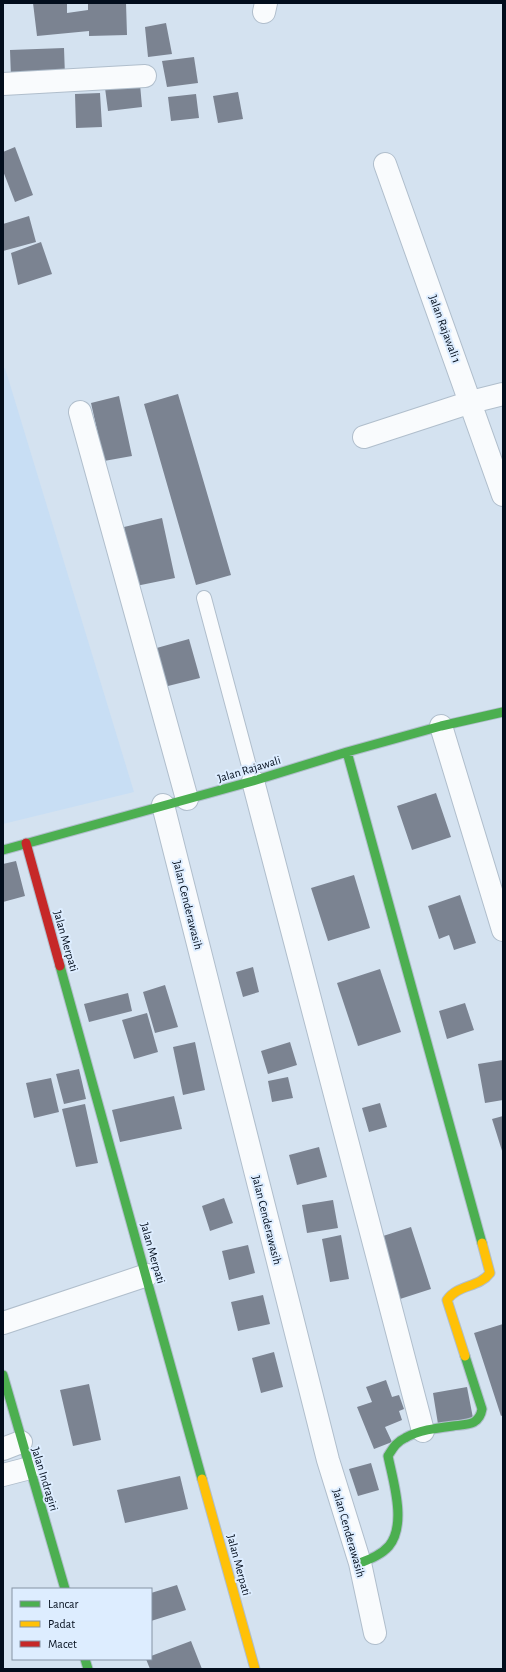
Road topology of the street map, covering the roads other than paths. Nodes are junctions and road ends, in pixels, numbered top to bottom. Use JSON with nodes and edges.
{"nodes":[{"id":1,"x":145,"y":76,"type":"dead end"},
{"id":2,"x":3,"y":84,"type":"edge"},
{"id":3,"x":385,"y":164,"type":"dead end"},
{"id":4,"x":503,"y":394,"type":"edge"},
{"id":5,"x":471,"y":402,"type":"junction"},
{"id":6,"x":80,"y":412,"type":"dead end"},
{"id":7,"x":364,"y":437,"type":"dead end"},
{"id":8,"x":503,"y":495,"type":"edge"},
{"id":9,"x":204,"y":598,"type":"dead end"},
{"id":10,"x":503,"y":712,"type":"edge"},
{"id":11,"x":441,"y":726,"type":"junction"},
{"id":12,"x":347,"y":752,"type":"junction"},
{"id":13,"x":253,"y":781,"type":"junction"},
{"id":14,"x":187,"y":799,"type":"junction"},
{"id":15,"x":163,"y":805,"type":"junction"},
{"id":16,"x":26,"y":843,"type":"junction"},
{"id":17,"x":3,"y":850,"type":"edge"},
{"id":18,"x":503,"y":930,"type":"edge"},
{"id":19,"x":147,"y":1275,"type":"junction"},
{"id":20,"x":3,"y":1324,"type":"edge"},
{"id":21,"x":3,"y":1375,"type":"edge"},
{"id":22,"x":423,"y":1430,"type":"junction"},
{"id":23,"x":12,"y":1446,"type":"edge"},
{"id":24,"x":30,"y":1468,"type":"junction"},
{"id":25,"x":3,"y":1475,"type":"edge"},
{"id":26,"x":360,"y":1563,"type":"junction"},
{"id":27,"x":65,"y":1588,"type":"edge"},
{"id":28,"x":375,"y":1633,"type":"dead end"},
{"id":29,"x":255,"y":1669,"type":"edge"}],
"edges":[{"from":1,"to":2,"type":"street"},
{"from":3,"to":5,"type":"street","name":"Jalan Rajawali 1"},
{"from":4,"to":5,"type":"street"},
{"from":5,"to":7,"type":"street"},
{"from":5,"to":8,"type":"street","name":"Jalan Rajawali 1"},
{"from":6,"to":14,"type":"street"},
{"from":9,"to":13,"type":"lane"},
{"from":10,"to":11,"type":"street","name":"Jalan Rajawali"},
{"from":11,"to":12,"type":"street","name":"Jalan Rajawali"},
{"from":11,"to":18,"type":"street"},
{"from":12,"to":13,"type":"street","name":"Jalan Rajawali"},
{"from":12,"to":22,"type":"street"},
{"from":13,"to":14,"type":"street","name":"Jalan Rajawali"},
{"from":13,"to":22,"type":"street"},
{"from":14,"to":15,"type":"street","name":"Jalan Rajawali"},
{"from":15,"to":16,"type":"street","name":"Jalan Rajawali"},
{"from":15,"to":26,"type":"street","name":"Jalan Cenderawasih"},
{"from":16,"to":17,"type":"street","name":"Jalan Rajawali"},
{"from":16,"to":19,"type":"street","name":"Jalan Merpati"},
{"from":19,"to":20,"type":"street"},
{"from":19,"to":29,"type":"street","name":"Jalan Merpati"},
{"from":21,"to":23,"type":"street","name":"Jalan Indragiri"},
{"from":22,"to":26,"type":"street"},
{"from":23,"to":24,"type":"street","name":"Jalan Indragiri"},
{"from":24,"to":25,"type":"street"},
{"from":24,"to":27,"type":"street","name":"Jalan Indragiri"},
{"from":26,"to":28,"type":"street","name":"Jalan Cenderawasih"}]}
